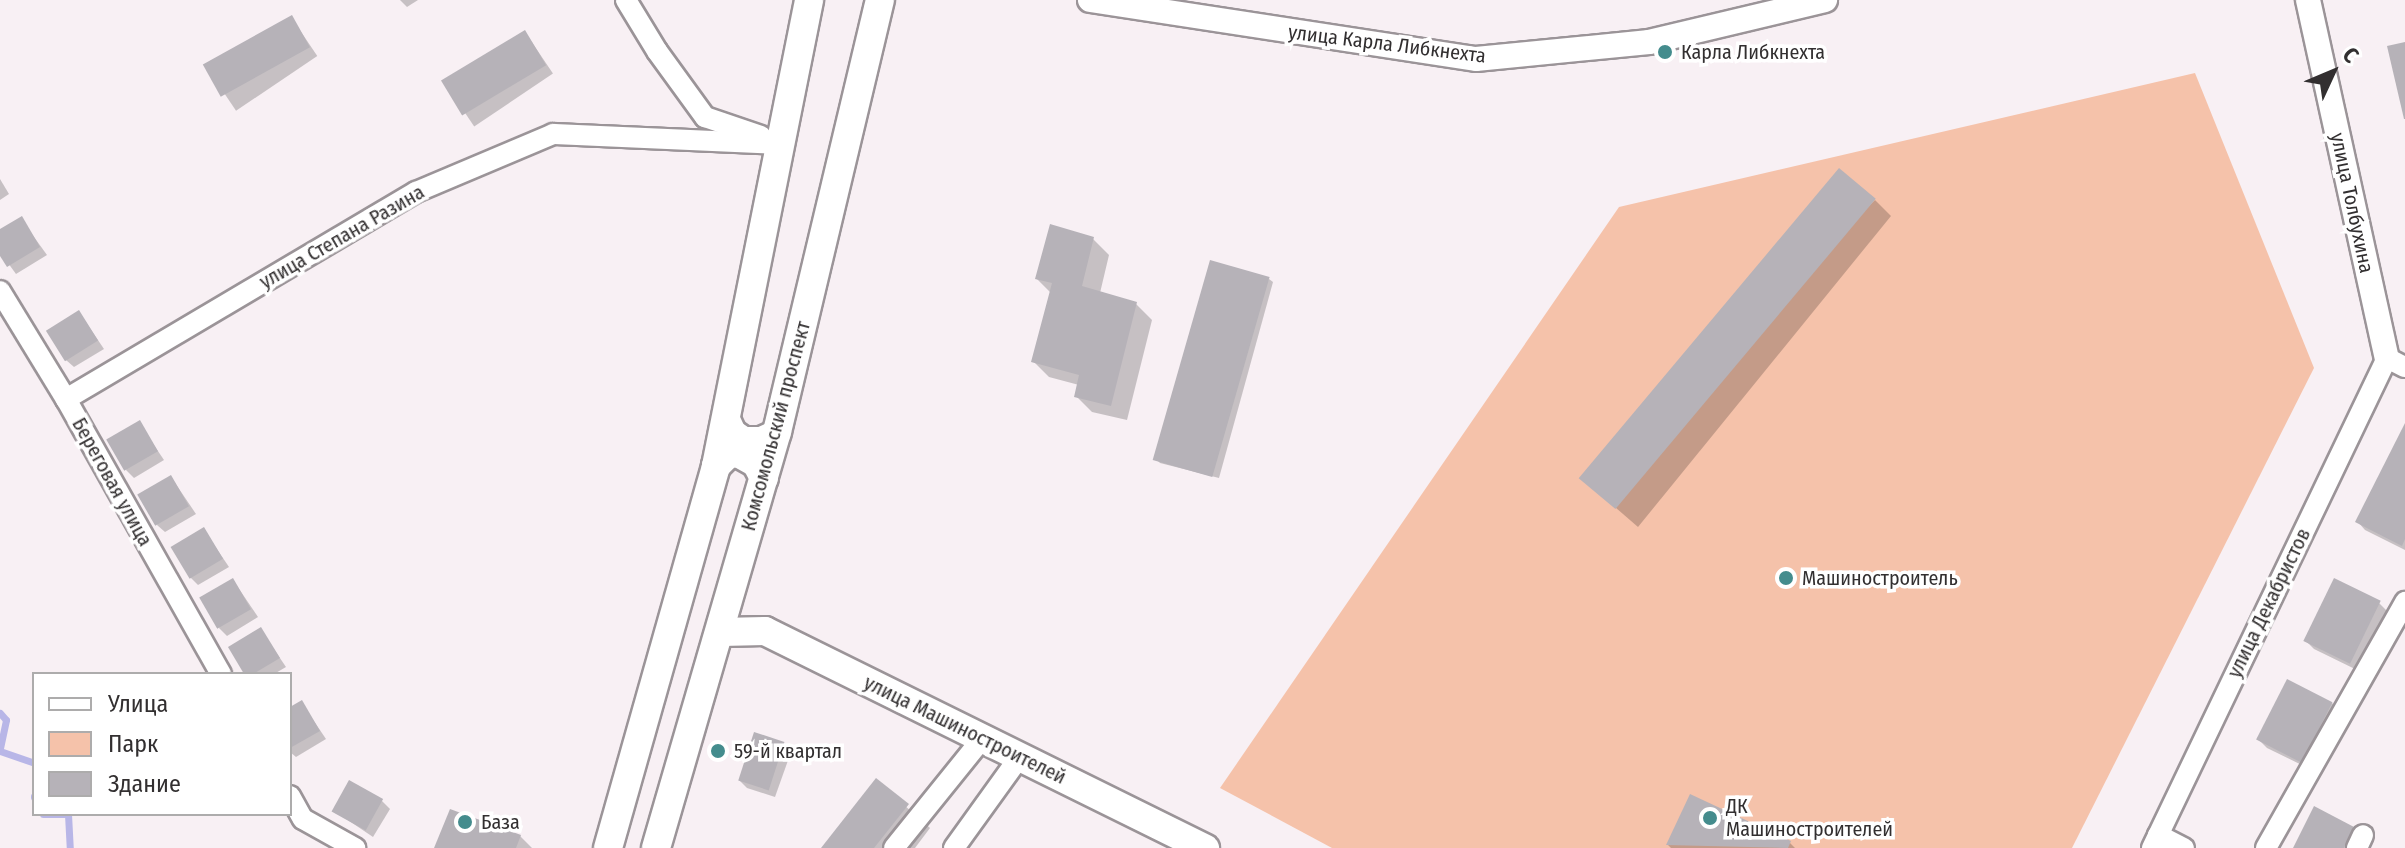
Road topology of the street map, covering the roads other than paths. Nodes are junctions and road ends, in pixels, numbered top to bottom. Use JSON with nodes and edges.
{"nodes":[{"id":1,"x":626,"y":0,"type":"edge"},
{"id":2,"x":809,"y":0,"type":"edge"},
{"id":3,"x":880,"y":0,"type":"edge"},
{"id":4,"x":1090,"y":0,"type":"edge"},
{"id":5,"x":1825,"y":0,"type":"edge"},
{"id":6,"x":2308,"y":0,"type":"edge"},
{"id":7,"x":782,"y":144,"type":"junction"},
{"id":8,"x":0,"y":291,"type":"edge"},
{"id":9,"x":2396,"y":363,"type":"edge"},
{"id":10,"x":66,"y":399,"type":"junction"},
{"id":11,"x":726,"y":415,"type":"junction"},
{"id":12,"x":777,"y":432,"type":"junction"},
{"id":13,"x":716,"y":466,"type":"junction"},
{"id":14,"x":764,"y":478,"type":"junction"},
{"id":15,"x":2405,"y":602,"type":"edge"},
{"id":16,"x":721,"y":632,"type":"junction"},
{"id":17,"x":220,"y":672,"type":"edge"},
{"id":18,"x":982,"y":739,"type":"junction"},
{"id":19,"x":1019,"y":758,"type":"junction"},
{"id":20,"x":292,"y":800,"type":"edge"},
{"id":21,"x":2155,"y":841,"type":"edge"},
{"id":22,"x":355,"y":848,"type":"edge"},
{"id":23,"x":608,"y":848,"type":"edge"},
{"id":24,"x":656,"y":848,"type":"edge"},
{"id":25,"x":894,"y":848,"type":"edge"},
{"id":26,"x":954,"y":848,"type":"edge"},
{"id":27,"x":1205,"y":848,"type":"edge"},
{"id":28,"x":2184,"y":848,"type":"edge"},
{"id":29,"x":2266,"y":848,"type":"edge"}],
"edges":[{"from":1,"to":7,"type":"street"},
{"from":2,"to":7,"type":"main road"},
{"from":3,"to":12,"type":"main road","name":"Комсомольский проспект"},
{"from":4,"to":5,"type":"street","name":"улица Карла Либкнехта"},
{"from":6,"to":9,"type":"street","name":"улица Толбухина"},
{"from":7,"to":10,"type":"street","name":"улица Степана Разина"},
{"from":7,"to":11,"type":"main road"},
{"from":8,"to":10,"type":"street","name":"Береговая улица"},
{"from":9,"to":21,"type":"street","name":"улица Декабристов"},
{"from":10,"to":17,"type":"street","name":"Береговая улица"},
{"from":11,"to":12,"type":"street"},
{"from":11,"to":13,"type":"main road"},
{"from":12,"to":14,"type":"main road","name":"Комсомольский проспект"},
{"from":13,"to":14,"type":"main road"},
{"from":13,"to":23,"type":"main road"},
{"from":14,"to":16,"type":"main road","name":"Комсомольский проспект"},
{"from":15,"to":29,"type":"street"},
{"from":16,"to":18,"type":"main road","name":"улица Машиностроителей"},
{"from":16,"to":24,"type":"main road","name":"Комсомольский проспект"},
{"from":18,"to":19,"type":"main road","name":"улица Машиностроителей"},
{"from":18,"to":25,"type":"street"},
{"from":19,"to":26,"type":"street"},
{"from":19,"to":27,"type":"main road","name":"улица Машиностроителей"},
{"from":20,"to":22,"type":"street"},
{"from":21,"to":28,"type":"street"}]}
